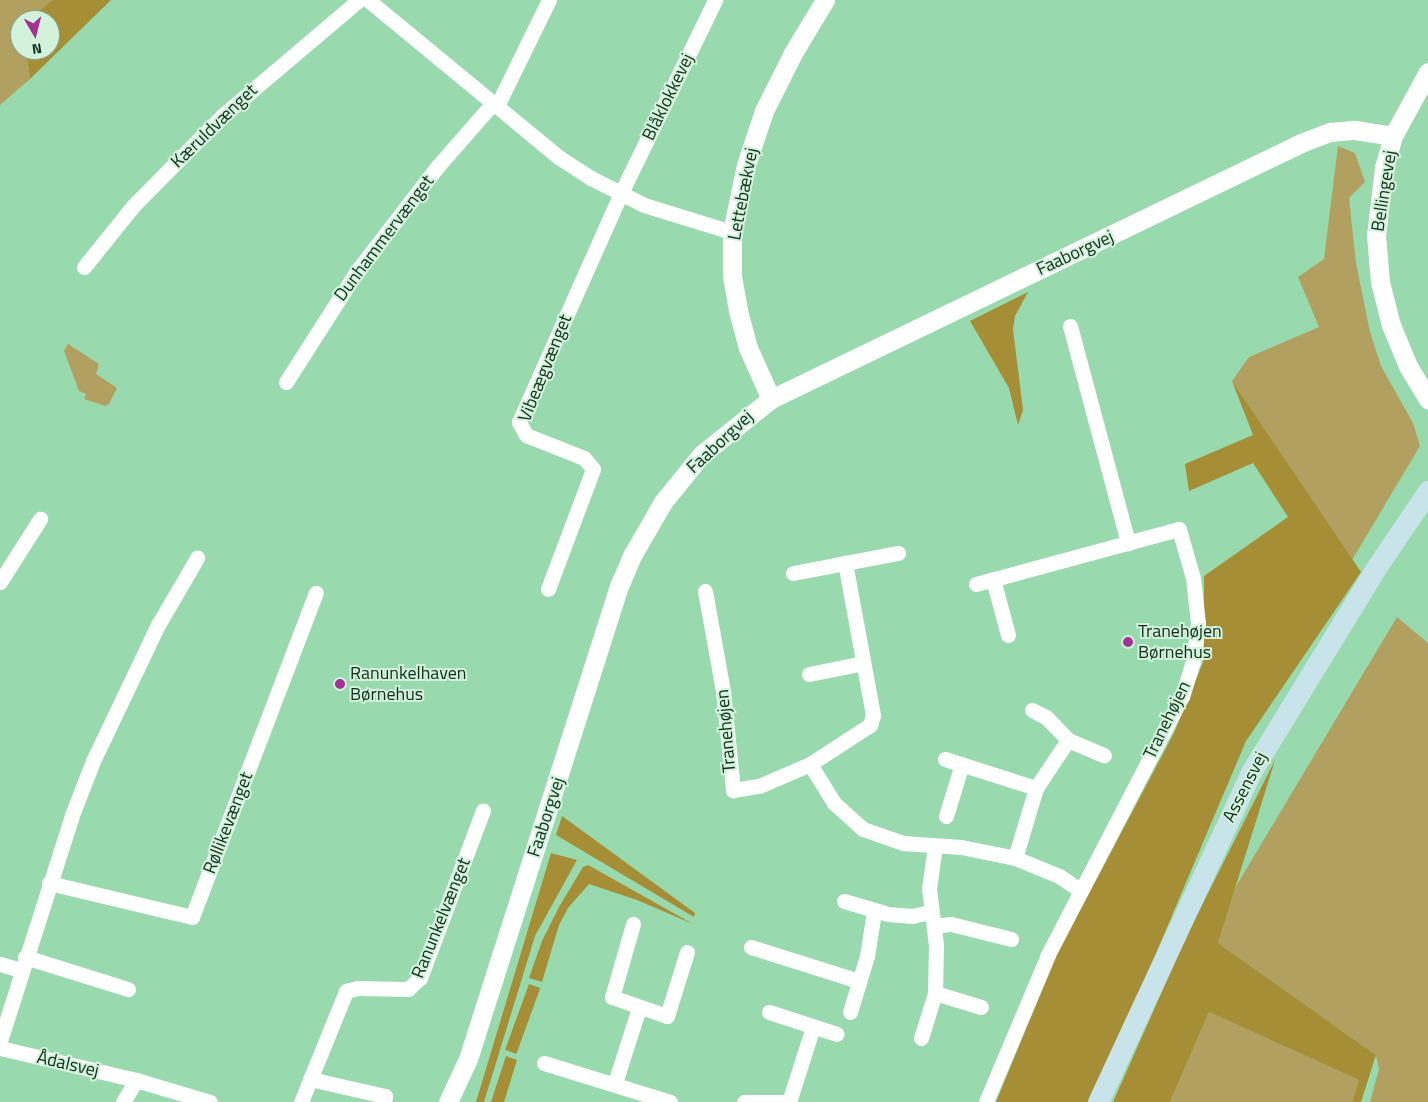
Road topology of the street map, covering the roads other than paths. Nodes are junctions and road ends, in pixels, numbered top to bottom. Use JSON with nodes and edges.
{"nodes":[{"id":1,"x":359,"y":0,"type":"edge"},
{"id":2,"x":368,"y":0,"type":"edge"},
{"id":3,"x":549,"y":0,"type":"edge"},
{"id":4,"x":715,"y":0,"type":"edge"},
{"id":5,"x":826,"y":0,"type":"edge"},
{"id":6,"x":387,"y":6,"type":"edge"},
{"id":7,"x":1428,"y":72,"type":"edge"},
{"id":8,"x":495,"y":104,"type":"junction"},
{"id":9,"x":1391,"y":143,"type":"junction"},
{"id":10,"x":621,"y":194,"type":"junction"},
{"id":11,"x":732,"y":232,"type":"junction"},
{"id":12,"x":84,"y":267,"type":"dead end"},
{"id":13,"x":1070,"y":326,"type":"dead end"},
{"id":14,"x":286,"y":382,"type":"dead end"},
{"id":15,"x":771,"y":399,"type":"junction"},
{"id":16,"x":1428,"y":399,"type":"edge"},
{"id":17,"x":1428,"y":491,"type":"edge"},
{"id":18,"x":40,"y":519,"type":"dead end"},
{"id":19,"x":1128,"y":543,"type":"junction"},
{"id":20,"x":898,"y":553,"type":"dead end"},
{"id":21,"x":197,"y":558,"type":"dead end"},
{"id":22,"x":845,"y":563,"type":"junction"},
{"id":23,"x":793,"y":573,"type":"dead end"},
{"id":24,"x":993,"y":579,"type":"junction"},
{"id":25,"x":0,"y":582,"type":"edge"},
{"id":26,"x":976,"y":584,"type":"dead end"},
{"id":27,"x":548,"y":589,"type":"dead end"},
{"id":28,"x":706,"y":591,"type":"dead end"},
{"id":29,"x":316,"y":593,"type":"dead end"},
{"id":30,"x":1008,"y":636,"type":"dead end"},
{"id":31,"x":863,"y":663,"type":"junction"},
{"id":32,"x":809,"y":674,"type":"dead end"},
{"id":33,"x":1032,"y":710,"type":"dead end"},
{"id":34,"x":1068,"y":740,"type":"junction"},
{"id":35,"x":1104,"y":755,"type":"dead end"},
{"id":36,"x":945,"y":759,"type":"dead end"},
{"id":37,"x":810,"y":764,"type":"junction"},
{"id":38,"x":962,"y":764,"type":"junction"},
{"id":39,"x":1036,"y":788,"type":"junction"},
{"id":40,"x":483,"y":810,"type":"dead end"},
{"id":41,"x":946,"y":816,"type":"dead end"},
{"id":42,"x":935,"y":845,"type":"junction"},
{"id":43,"x":1015,"y":858,"type":"junction"},
{"id":44,"x":49,"y":883,"type":"junction"},
{"id":45,"x":1080,"y":890,"type":"junction"},
{"id":46,"x":844,"y":901,"type":"dead end"},
{"id":47,"x":874,"y":912,"type":"junction"},
{"id":48,"x":932,"y":919,"type":"junction"},
{"id":49,"x":633,"y":924,"type":"dead end"},
{"id":50,"x":1011,"y":939,"type":"dead end"},
{"id":51,"x":751,"y":947,"type":"dead end"},
{"id":52,"x":687,"y":952,"type":"dead end"},
{"id":53,"x":0,"y":964,"type":"edge"},
{"id":54,"x":23,"y":964,"type":"junction"},
{"id":55,"x":859,"y":981,"type":"junction"},
{"id":56,"x":128,"y":989,"type":"dead end"},
{"id":57,"x":935,"y":993,"type":"junction"},
{"id":58,"x":982,"y":1007,"type":"dead end"},
{"id":59,"x":639,"y":1008,"type":"junction"},
{"id":60,"x":769,"y":1012,"type":"dead end"},
{"id":61,"x":850,"y":1012,"type":"dead end"},
{"id":62,"x":813,"y":1027,"type":"junction"},
{"id":63,"x":837,"y":1034,"type":"dead end"},
{"id":64,"x":921,"y":1038,"type":"dead end"},
{"id":65,"x":0,"y":1041,"type":"edge"},
{"id":66,"x":0,"y":1048,"type":"edge"},
{"id":67,"x":468,"y":1059,"type":"junction"},
{"id":68,"x":544,"y":1063,"type":"dead end"},
{"id":69,"x":310,"y":1079,"type":"junction"},
{"id":70,"x":136,"y":1080,"type":"junction"},
{"id":71,"x":615,"y":1083,"type":"junction"},
{"id":72,"x":653,"y":1100,"type":"edge"},
{"id":73,"x":123,"y":1102,"type":"edge"},
{"id":74,"x":210,"y":1102,"type":"edge"},
{"id":75,"x":301,"y":1102,"type":"edge"},
{"id":76,"x":384,"y":1102,"type":"edge"},
{"id":77,"x":448,"y":1102,"type":"edge"},
{"id":78,"x":460,"y":1102,"type":"edge"},
{"id":79,"x":670,"y":1102,"type":"edge"},
{"id":80,"x":744,"y":1102,"type":"edge"},
{"id":81,"x":986,"y":1102,"type":"edge"},
{"id":82,"x":1098,"y":1102,"type":"edge"}],
"edges":[{"from":1,"to":12,"type":"street","name":"Kæruldvænget"},
{"from":2,"to":6,"type":"street"},
{"from":3,"to":8,"type":"street"},
{"from":4,"to":10,"type":"street","name":"Blåklokkevej"},
{"from":5,"to":11,"type":"street","name":"Lettebækvej"},
{"from":6,"to":8,"type":"street"},
{"from":7,"to":9,"type":"street","name":"Bellingevej"},
{"from":8,"to":10,"type":"street"},
{"from":8,"to":14,"type":"street","name":"Dunhammervænget"},
{"from":9,"to":15,"type":"street","name":"Faaborgvej"},
{"from":9,"to":16,"type":"street","name":"Bellingevej"},
{"from":10,"to":11,"type":"street"},
{"from":10,"to":27,"type":"street","name":"Vibeægvænget"},
{"from":11,"to":15,"type":"street","name":"Lettebækvej"},
{"from":13,"to":19,"type":"street"},
{"from":15,"to":67,"type":"street","name":"Faaborgvej"},
{"from":17,"to":82,"type":"main road","name":"Assensvej"},
{"from":18,"to":25,"type":"street"},
{"from":19,"to":24,"type":"street","name":"Tranehøjen"},
{"from":19,"to":45,"type":"street","name":"Tranehøjen"},
{"from":20,"to":22,"type":"street"},
{"from":21,"to":44,"type":"street"},
{"from":22,"to":23,"type":"street"},
{"from":22,"to":31,"type":"street","name":"Tranehøjen"},
{"from":24,"to":26,"type":"street","name":"Tranehøjen"},
{"from":24,"to":30,"type":"street"},
{"from":28,"to":37,"type":"street","name":"Tranehøjen"},
{"from":29,"to":44,"type":"street","name":"Røllikevænget"},
{"from":31,"to":32,"type":"street"},
{"from":31,"to":37,"type":"street","name":"Tranehøjen"},
{"from":33,"to":34,"type":"street"},
{"from":34,"to":35,"type":"street"},
{"from":34,"to":39,"type":"street"},
{"from":36,"to":38,"type":"street"},
{"from":37,"to":42,"type":"street"},
{"from":38,"to":39,"type":"street"},
{"from":38,"to":41,"type":"street"},
{"from":39,"to":43,"type":"street"},
{"from":40,"to":69,"type":"street","name":"Ranunkelvænget"},
{"from":42,"to":43,"type":"street"},
{"from":42,"to":48,"type":"street"},
{"from":43,"to":45,"type":"street"},
{"from":44,"to":54,"type":"street"},
{"from":45,"to":81,"type":"street","name":"Tranehøjen"},
{"from":46,"to":47,"type":"street"},
{"from":47,"to":48,"type":"street"},
{"from":47,"to":55,"type":"street"},
{"from":48,"to":50,"type":"street"},
{"from":48,"to":57,"type":"street"},
{"from":49,"to":59,"type":"street"},
{"from":51,"to":55,"type":"street"},
{"from":52,"to":59,"type":"street"},
{"from":53,"to":54,"type":"street"},
{"from":54,"to":56,"type":"street"},
{"from":54,"to":65,"type":"street"},
{"from":55,"to":61,"type":"street"},
{"from":57,"to":58,"type":"street"},
{"from":57,"to":64,"type":"street"},
{"from":59,"to":71,"type":"street"},
{"from":60,"to":62,"type":"street"},
{"from":62,"to":63,"type":"street"},
{"from":62,"to":80,"type":"street"},
{"from":66,"to":70,"type":"street","name":"Ådalsvej"},
{"from":67,"to":77,"type":"street","name":"Faaborgvej"},
{"from":67,"to":78,"type":"street","name":"Faaborgvej"},
{"from":68,"to":71,"type":"street"},
{"from":69,"to":75,"type":"street","name":"Ranunkelvænget"},
{"from":69,"to":76,"type":"street"},
{"from":70,"to":73,"type":"street"},
{"from":70,"to":74,"type":"street","name":"Ådalsvej"},
{"from":71,"to":72,"type":"street"},
{"from":72,"to":79,"type":"street"}]}
